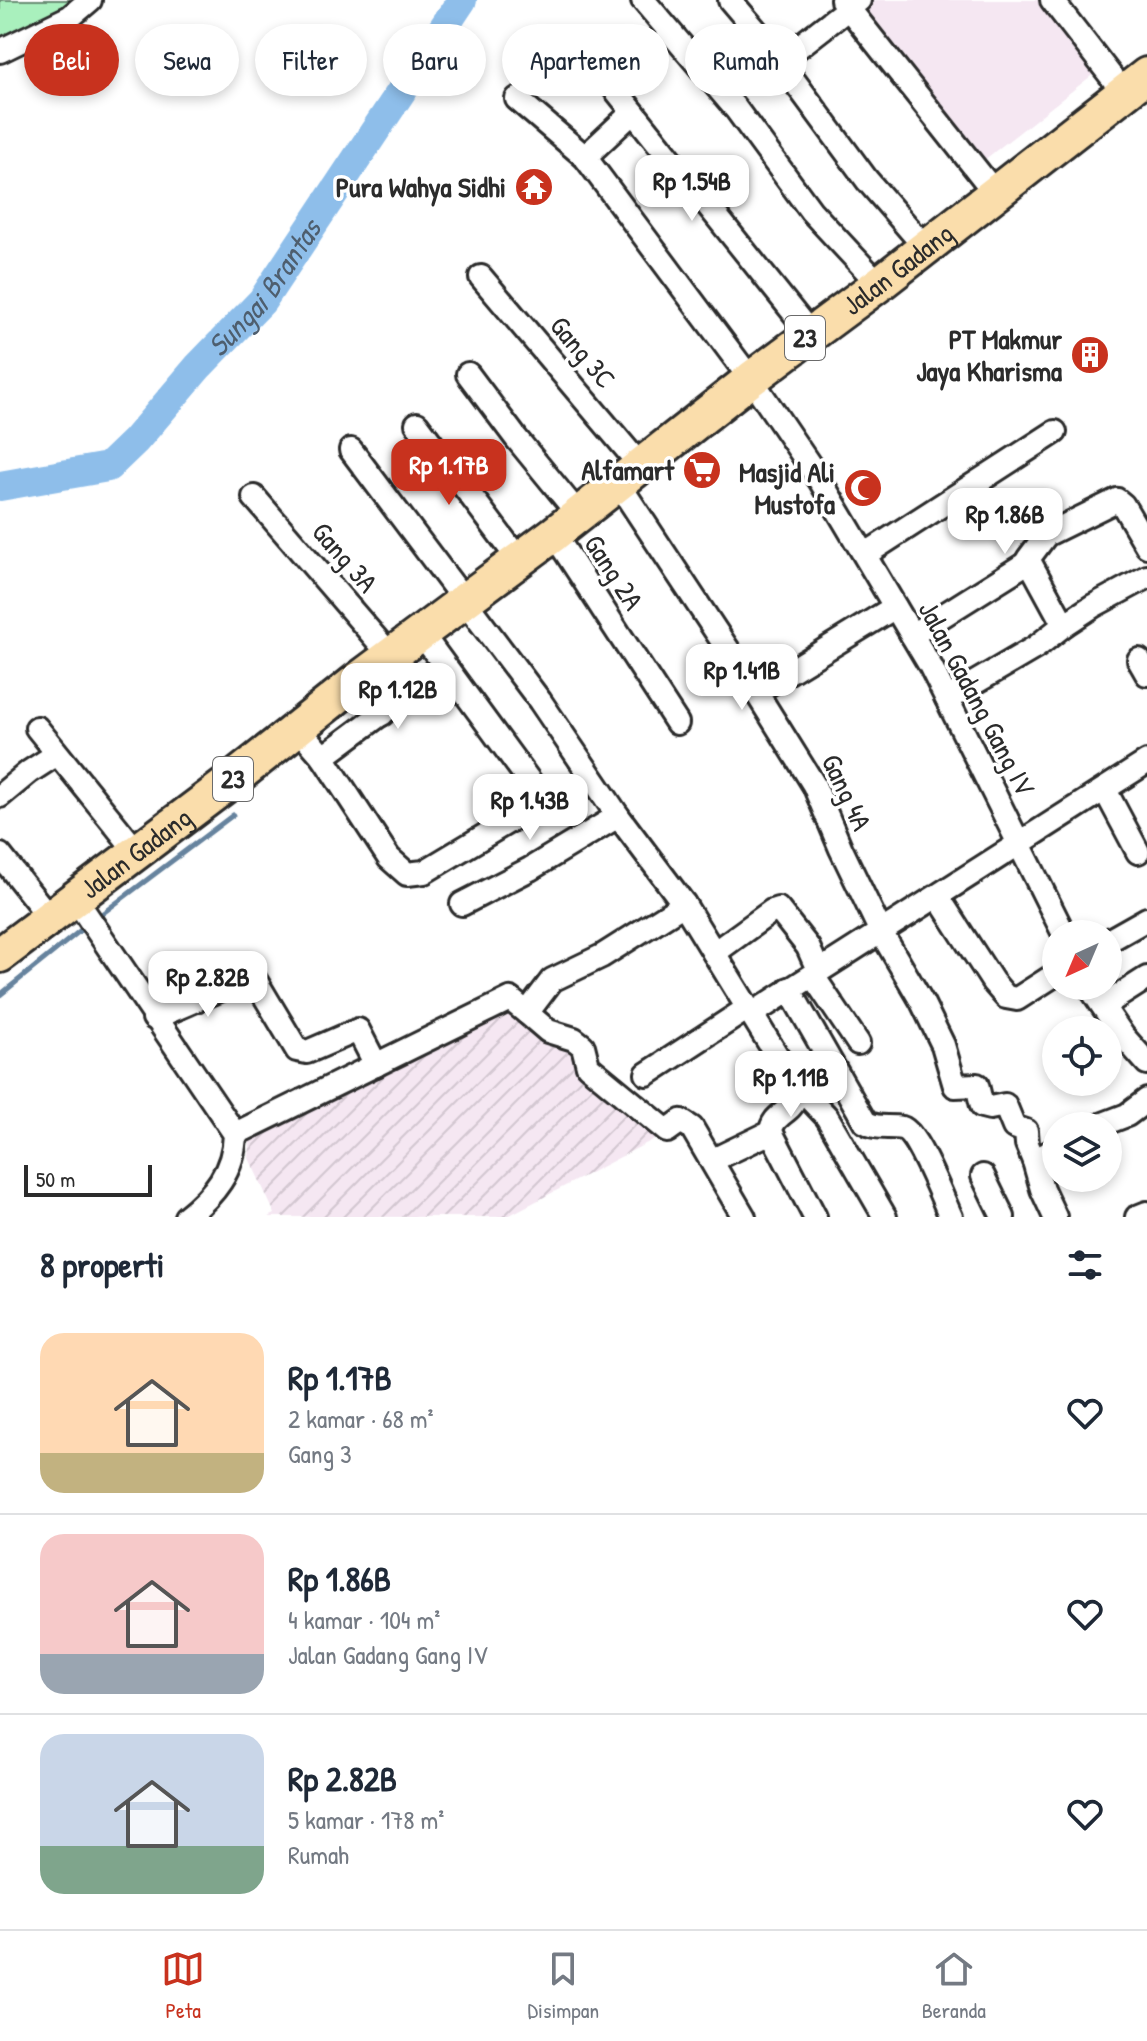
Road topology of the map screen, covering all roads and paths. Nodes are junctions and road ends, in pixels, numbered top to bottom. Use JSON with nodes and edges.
{"nodes":[{"id":1,"x":90,"y":0,"type":"edge"},
{"id":2,"x":643,"y":0,"type":"edge"},
{"id":3,"x":730,"y":0,"type":"edge"},
{"id":4,"x":1052,"y":0,"type":"edge"},
{"id":5,"x":850,"y":2,"type":"edge"},
{"id":6,"x":749,"y":24,"type":"edge"},
{"id":7,"x":807,"y":38,"type":"edge"},
{"id":8,"x":0,"y":51,"type":"edge"},
{"id":9,"x":1136,"y":84,"type":"edge"},
{"id":10,"x":620,"y":96,"type":"edge"},
{"id":11,"x":804,"y":96,"type":"edge"},
{"id":12,"x":517,"y":99,"type":"dead end"},
{"id":13,"x":633,"y":112,"type":"junction"},
{"id":14,"x":585,"y":157,"type":"junction"},
{"id":15,"x":995,"y":193,"type":"junction"},
{"id":16,"x":925,"y":247,"type":"junction"},
{"id":17,"x":481,"y":277,"type":"dead end"},
{"id":18,"x":879,"y":284,"type":"junction"},
{"id":19,"x":810,"y":333,"type":"junction"},
{"id":20,"x":468,"y":374,"type":"dead end"},
{"id":21,"x":751,"y":379,"type":"junction"},
{"id":22,"x":417,"y":424,"type":"dead end"},
{"id":23,"x":1055,"y":432,"type":"dead end"},
{"id":24,"x":351,"y":450,"type":"dead end"},
{"id":25,"x":629,"y":474,"type":"junction"},
{"id":26,"x":254,"y":497,"type":"dead end"},
{"id":27,"x":567,"y":525,"type":"junction"},
{"id":28,"x":1147,"y":546,"type":"edge"},
{"id":29,"x":866,"y":554,"type":"junction"},
{"id":30,"x":519,"y":560,"type":"junction"},
{"id":31,"x":1028,"y":562,"type":"junction"},
{"id":32,"x":1147,"y":577,"type":"edge"},
{"id":33,"x":464,"y":602,"type":"junction"},
{"id":34,"x":895,"y":607,"type":"junction"},
{"id":35,"x":1064,"y":625,"type":"junction"},
{"id":36,"x":421,"y":633,"type":"junction"},
{"id":37,"x":912,"y":635,"type":"junction"},
{"id":38,"x":391,"y":656,"type":"junction"},
{"id":39,"x":444,"y":667,"type":"junction"},
{"id":40,"x":358,"y":680,"type":"junction"},
{"id":41,"x":756,"y":692,"type":"junction"},
{"id":42,"x":947,"y":699,"type":"junction"},
{"id":43,"x":382,"y":714,"type":"junction"},
{"id":44,"x":677,"y":723,"type":"dead end"},
{"id":45,"x":37,"y":728,"type":"dead end"},
{"id":46,"x":298,"y":728,"type":"junction"},
{"id":47,"x":57,"y":754,"type":"junction"},
{"id":48,"x":323,"y":757,"type":"junction"},
{"id":49,"x":1147,"y":762,"type":"edge"},
{"id":50,"x":1105,"y":790,"type":"junction"},
{"id":51,"x":0,"y":796,"type":"edge"},
{"id":52,"x":618,"y":816,"type":"junction"},
{"id":53,"x":1021,"y":843,"type":"junction"},
{"id":54,"x":137,"y":852,"type":"junction"},
{"id":55,"x":1138,"y":852,"type":"dead end"},
{"id":56,"x":0,"y":855,"type":"edge"},
{"id":57,"x":938,"y":897,"type":"junction"},
{"id":58,"x":462,"y":904,"type":"dead end"},
{"id":59,"x":684,"y":904,"type":"junction"},
{"id":60,"x":76,"y":915,"type":"junction"},
{"id":61,"x":1147,"y":919,"type":"edge"},
{"id":62,"x":1057,"y":920,"type":"edge"},
{"id":63,"x":881,"y":932,"type":"junction"},
{"id":64,"x":1122,"y":933,"type":"edge"},
{"id":65,"x":714,"y":953,"type":"junction"},
{"id":66,"x":0,"y":955,"type":"edge"},
{"id":67,"x":816,"y":974,"type":"junction"},
{"id":68,"x":1147,"y":978,"type":"edge"},
{"id":69,"x":1042,"y":983,"type":"edge"},
{"id":70,"x":789,"y":989,"type":"junction"},
{"id":71,"x":1099,"y":1000,"type":"edge"},
{"id":72,"x":1103,"y":1006,"type":"junction"},
{"id":73,"x":750,"y":1011,"type":"junction"},
{"id":74,"x":527,"y":1013,"type":"junction"},
{"id":75,"x":154,"y":1018,"type":"junction"},
{"id":76,"x":858,"y":1043,"type":"dead end"},
{"id":77,"x":1144,"y":1053,"type":"edge"},
{"id":78,"x":376,"y":1065,"type":"junction"},
{"id":79,"x":647,"y":1074,"type":"dead end"},
{"id":80,"x":790,"y":1077,"type":"junction"},
{"id":81,"x":1147,"y":1100,"type":"edge"},
{"id":82,"x":1122,"y":1117,"type":"edge"},
{"id":83,"x":771,"y":1132,"type":"junction"},
{"id":84,"x":235,"y":1134,"type":"junction"},
{"id":85,"x":1042,"y":1157,"type":"edge"},
{"id":86,"x":713,"y":1160,"type":"junction"},
{"id":87,"x":1034,"y":1161,"type":"junction"},
{"id":88,"x":983,"y":1176,"type":"dead end"},
{"id":89,"x":1147,"y":1213,"type":"edge"},
{"id":90,"x":186,"y":1217,"type":"edge"},
{"id":91,"x":744,"y":1217,"type":"edge"},
{"id":92,"x":815,"y":1217,"type":"edge"},
{"id":93,"x":885,"y":1217,"type":"edge"},
{"id":94,"x":951,"y":1217,"type":"edge"},
{"id":95,"x":1003,"y":1217,"type":"edge"},
{"id":96,"x":1055,"y":1217,"type":"edge"},
{"id":97,"x":1137,"y":1217,"type":"edge"}],
"edges":[{"from":1,"to":8,"type":"street"},
{"from":2,"to":18,"type":"street"},
{"from":3,"to":6,"type":"street"},
{"from":4,"to":9,"type":"street"},
{"from":5,"to":7,"type":"street"},
{"from":5,"to":15,"type":"street"},
{"from":9,"to":15,"type":"highway","name":"Jalan Gadang","number":"23"},
{"from":10,"to":13,"type":"street"},
{"from":11,"to":16,"type":"street"},
{"from":12,"to":14,"type":"street","name":"Jalan Gadang Gang IV"},
{"from":13,"to":14,"type":"street"},
{"from":13,"to":19,"type":"street"},
{"from":14,"to":21,"type":"street","name":"Jalan Gadang Gang IV"},
{"from":15,"to":16,"type":"highway","name":"Jalan Gadang","number":"23"},
{"from":16,"to":18,"type":"highway","name":"Jalan Gadang","number":"23"},
{"from":17,"to":25,"type":"street","name":"Gang 3C"},
{"from":18,"to":19,"type":"highway","name":"Jalan Gadang","number":"23"},
{"from":19,"to":21,"type":"highway","name":"Jalan Gadang","number":"23"},
{"from":20,"to":27,"type":"street","name":"Gang 2A"},
{"from":21,"to":25,"type":"highway","name":"Jalan Gadang","number":"23"},
{"from":21,"to":29,"type":"street","name":"Jalan Gadang Gang IV"},
{"from":22,"to":30,"type":"street"},
{"from":23,"to":29,"type":"street"},
{"from":24,"to":33,"type":"street"},
{"from":25,"to":27,"type":"highway","name":"Jalan Gadang","number":"23"},
{"from":25,"to":41,"type":"street","name":"Gang 4A"},
{"from":26,"to":38,"type":"street","name":"Gang 3A"},
{"from":27,"to":30,"type":"highway","name":"Jalan Gadang","number":"23"},
{"from":27,"to":44,"type":"street","name":"Gang 2A"},
{"from":28,"to":31,"type":"street"},
{"from":29,"to":34,"type":"street","name":"Jalan Gadang Gang IV"},
{"from":30,"to":33,"type":"highway","name":"Jalan Gadang","number":"23"},
{"from":31,"to":35,"type":"street"},
{"from":31,"to":37,"type":"street"},
{"from":32,"to":35,"type":"street"},
{"from":33,"to":36,"type":"highway","name":"Jalan Gadang","number":"23"},
{"from":33,"to":52,"type":"street"},
{"from":34,"to":37,"type":"street","name":"Jalan Gadang Gang IV"},
{"from":34,"to":41,"type":"street"},
{"from":35,"to":42,"type":"street"},
{"from":36,"to":38,"type":"highway","name":"Jalan Gadang","number":"23"},
{"from":36,"to":39,"type":"street"},
{"from":37,"to":42,"type":"street","name":"Jalan Gadang Gang IV"},
{"from":38,"to":40,"type":"highway","name":"Jalan Gadang","number":"23"},
{"from":39,"to":43,"type":"street"},
{"from":39,"to":48,"type":"street"},
{"from":40,"to":43,"type":"street"},
{"from":40,"to":46,"type":"highway","name":"Jalan Gadang","number":"23"},
{"from":41,"to":63,"type":"street","name":"Gang 4A"},
{"from":42,"to":53,"type":"street","name":"Jalan Gadang Gang IV"},
{"from":43,"to":48,"type":"street"},
{"from":45,"to":47,"type":"street"},
{"from":46,"to":48,"type":"street"},
{"from":46,"to":54,"type":"highway","name":"Jalan Gadang","number":"23"},
{"from":47,"to":51,"type":"street"},
{"from":47,"to":54,"type":"street"},
{"from":49,"to":50,"type":"street"},
{"from":50,"to":53,"type":"street"},
{"from":50,"to":55,"type":"street"},
{"from":52,"to":58,"type":"street"},
{"from":52,"to":59,"type":"street"},
{"from":53,"to":57,"type":"street"},
{"from":53,"to":62,"type":"street","name":"Jalan Gadang Gang IV"},
{"from":54,"to":60,"type":"highway","name":"Jalan Gadang","number":"23"},
{"from":56,"to":60,"type":"street"},
{"from":57,"to":63,"type":"street"},
{"from":57,"to":69,"type":"street"},
{"from":59,"to":65,"type":"street"},
{"from":59,"to":74,"type":"street"},
{"from":60,"to":66,"type":"highway","name":"Jalan Gadang","number":"23"},
{"from":60,"to":75,"type":"street"},
{"from":61,"to":64,"type":"street"},
{"from":63,"to":67,"type":"street"},
{"from":63,"to":87,"type":"street","name":"Gang 4A"},
{"from":65,"to":67,"type":"street"},
{"from":65,"to":73,"type":"street"},
{"from":67,"to":70,"type":"street"},
{"from":67,"to":76,"type":"street"},
{"from":68,"to":72,"type":"street"},
{"from":70,"to":73,"type":"street"},
{"from":70,"to":94,"type":"street"},
{"from":71,"to":72,"type":"street"},
{"from":72,"to":77,"type":"street"},
{"from":73,"to":79,"type":"street"},
{"from":73,"to":80,"type":"street"},
{"from":74,"to":78,"type":"street"},
{"from":74,"to":86,"type":"street"},
{"from":75,"to":78,"type":"street"},
{"from":75,"to":84,"type":"street"},
{"from":78,"to":84,"type":"street"},
{"from":80,"to":83,"type":"street"},
{"from":80,"to":93,"type":"street"},
{"from":81,"to":82,"type":"street"},
{"from":83,"to":86,"type":"street"},
{"from":83,"to":92,"type":"street"},
{"from":84,"to":90,"type":"street"},
{"from":85,"to":87,"type":"street"},
{"from":86,"to":91,"type":"street"},
{"from":87,"to":96,"type":"street"},
{"from":88,"to":95,"type":"street"},
{"from":89,"to":97,"type":"street"}]}
